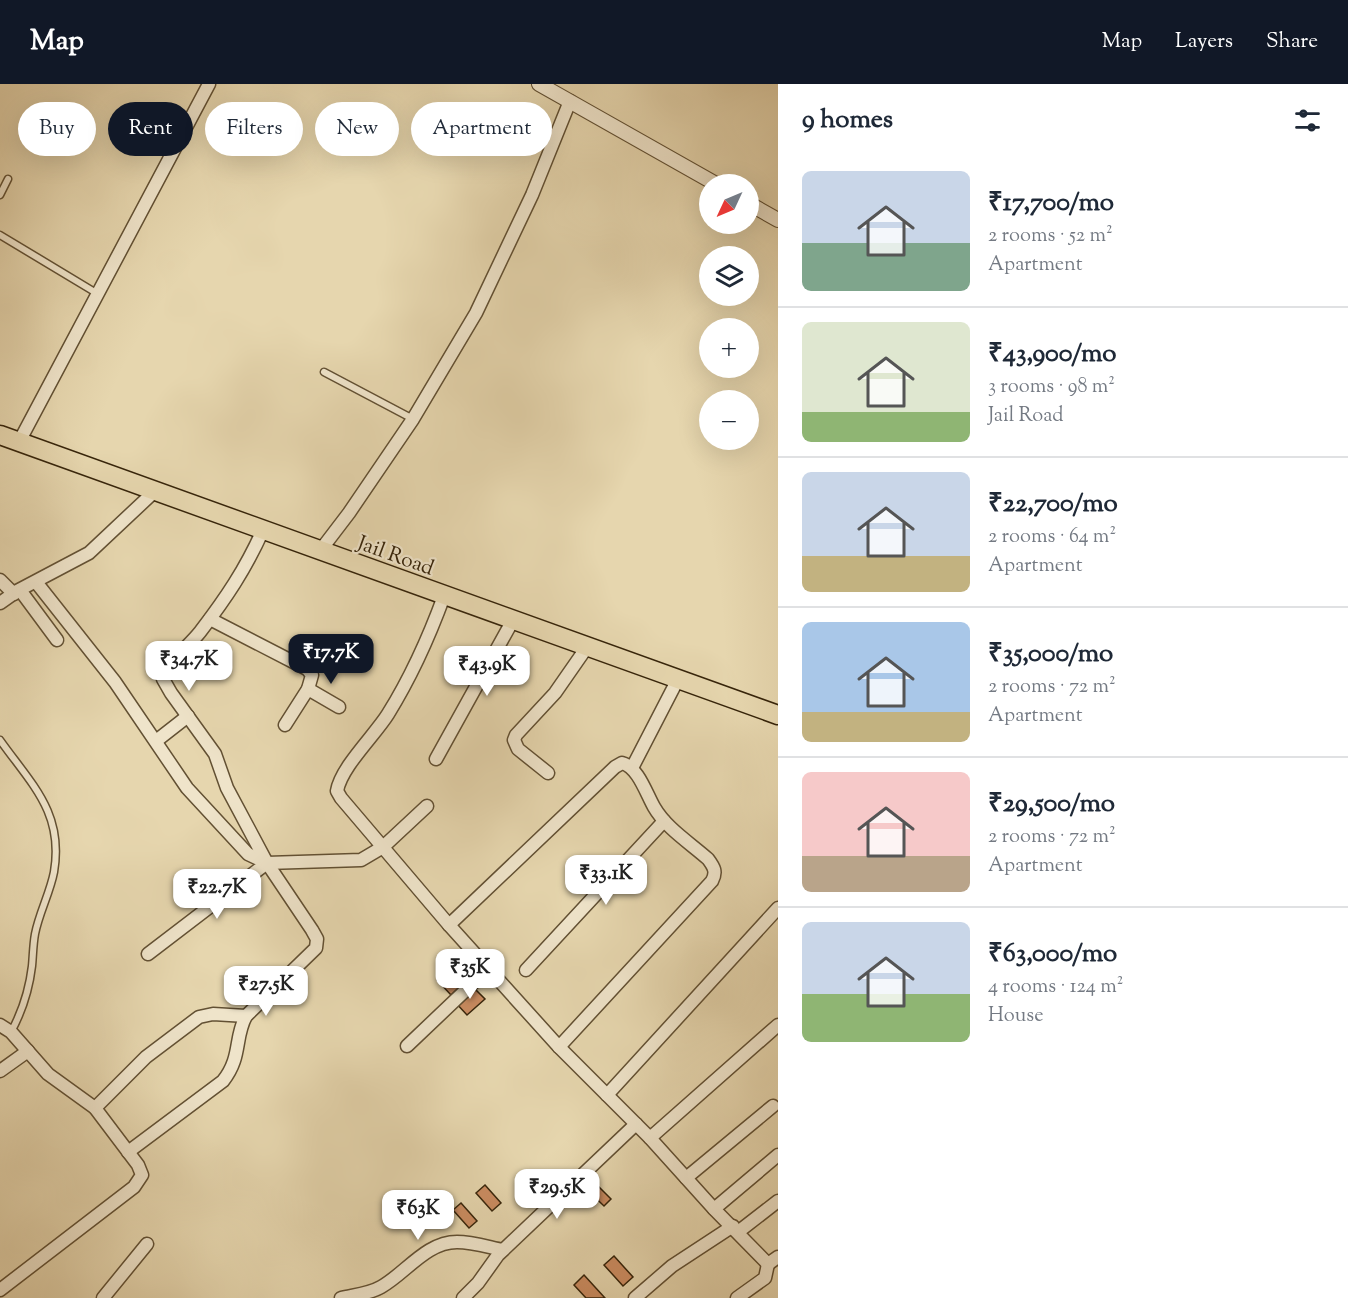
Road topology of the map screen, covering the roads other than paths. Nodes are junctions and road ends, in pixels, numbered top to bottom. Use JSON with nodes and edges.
{"nodes":[{"id":1,"x":209,"y":84,"type":"edge"},
{"id":2,"x":539,"y":84,"type":"edge"},
{"id":3,"x":570,"y":101,"type":"junction"},
{"id":4,"x":699,"y":174,"type":"edge"},
{"id":5,"x":8,"y":179,"type":"dead end"},
{"id":6,"x":0,"y":195,"type":"edge"},
{"id":7,"x":759,"y":209,"type":"edge"},
{"id":8,"x":778,"y":220,"type":"edge"},
{"id":9,"x":0,"y":235,"type":"edge"},
{"id":10,"x":98,"y":294,"type":"junction"},
{"id":11,"x":324,"y":372,"type":"dead end"},
{"id":12,"x":412,"y":419,"type":"junction"},
{"id":13,"x":0,"y":435,"type":"edge"},
{"id":14,"x":19,"y":442,"type":"junction"},
{"id":15,"x":155,"y":491,"type":"junction"},
{"id":16,"x":263,"y":530,"type":"junction"},
{"id":17,"x":320,"y":551,"type":"junction"},
{"id":18,"x":0,"y":580,"type":"edge"},
{"id":19,"x":36,"y":582,"type":"junction"},
{"id":20,"x":17,"y":592,"type":"junction"},
{"id":21,"x":444,"y":596,"type":"junction"},
{"id":22,"x":0,"y":603,"type":"edge"},
{"id":23,"x":210,"y":619,"type":"junction"},
{"id":24,"x":513,"y":620,"type":"junction"},
{"id":25,"x":57,"y":640,"type":"dead end"},
{"id":26,"x":587,"y":647,"type":"junction"},
{"id":27,"x":678,"y":679,"type":"junction"},
{"id":28,"x":308,"y":689,"type":"junction"},
{"id":29,"x":339,"y":707,"type":"dead end"},
{"id":30,"x":778,"y":715,"type":"edge"},
{"id":31,"x":188,"y":716,"type":"junction"},
{"id":32,"x":285,"y":725,"type":"dead end"},
{"id":33,"x":0,"y":740,"type":"edge"},
{"id":34,"x":156,"y":741,"type":"junction"},
{"id":35,"x":436,"y":759,"type":"dead end"},
{"id":36,"x":632,"y":768,"type":"junction"},
{"id":37,"x":548,"y":773,"type":"dead end"},
{"id":38,"x":427,"y":806,"type":"dead end"},
{"id":39,"x":664,"y":821,"type":"junction"},
{"id":40,"x":383,"y":847,"type":"junction"},
{"id":41,"x":267,"y":863,"type":"junction"},
{"id":42,"x":778,"y":908,"type":"edge"},
{"id":43,"x":449,"y":925,"type":"junction"},
{"id":44,"x":148,"y":954,"type":"dead end"},
{"id":45,"x":489,"y":968,"type":"junction"},
{"id":46,"x":525,"y":970,"type":"dead end"},
{"id":47,"x":246,"y":1016,"type":"junction"},
{"id":48,"x":778,"y":1025,"type":"edge"},
{"id":49,"x":5,"y":1029,"type":"edge"},
{"id":50,"x":407,"y":1046,"type":"dead end"},
{"id":51,"x":558,"y":1047,"type":"junction"},
{"id":52,"x":28,"y":1051,"type":"junction"},
{"id":53,"x":0,"y":1071,"type":"edge"},
{"id":54,"x":607,"y":1095,"type":"junction"},
{"id":55,"x":773,"y":1106,"type":"dead end"},
{"id":56,"x":95,"y":1108,"type":"junction"},
{"id":57,"x":636,"y":1124,"type":"junction"},
{"id":58,"x":650,"y":1138,"type":"junction"},
{"id":59,"x":128,"y":1152,"type":"junction"},
{"id":60,"x":778,"y":1155,"type":"edge"},
{"id":61,"x":686,"y":1178,"type":"junction"},
{"id":62,"x":778,"y":1202,"type":"edge"},
{"id":63,"x":714,"y":1209,"type":"junction"},
{"id":64,"x":735,"y":1229,"type":"junction"},
{"id":65,"x":147,"y":1244,"type":"dead end"},
{"id":66,"x":503,"y":1250,"type":"junction"},
{"id":67,"x":773,"y":1260,"type":"edge"},
{"id":68,"x":0,"y":1290,"type":"edge"},
{"id":69,"x":740,"y":1297,"type":"edge"},
{"id":70,"x":104,"y":1298,"type":"edge"},
{"id":71,"x":342,"y":1298,"type":"edge"},
{"id":72,"x":463,"y":1298,"type":"edge"},
{"id":73,"x":635,"y":1298,"type":"edge"}],
"edges":[{"from":1,"to":10,"type":"street"},
{"from":2,"to":3,"type":"street"},
{"from":3,"to":4,"type":"street"},
{"from":3,"to":12,"type":"street"},
{"from":5,"to":6,"type":"lane"},
{"from":7,"to":8,"type":"street"},
{"from":9,"to":10,"type":"lane"},
{"from":10,"to":14,"type":"street"},
{"from":11,"to":12,"type":"lane"},
{"from":12,"to":17,"type":"street"},
{"from":13,"to":14,"type":"main road","name":"Jail Road"},
{"from":14,"to":15,"type":"main road","name":"Jail Road"},
{"from":15,"to":16,"type":"main road","name":"Jail Road"},
{"from":15,"to":19,"type":"street"},
{"from":16,"to":17,"type":"main road","name":"Jail Road"},
{"from":16,"to":23,"type":"street"},
{"from":17,"to":21,"type":"main road","name":"Jail Road"},
{"from":18,"to":20,"type":"street"},
{"from":19,"to":20,"type":"street"},
{"from":19,"to":34,"type":"street"},
{"from":20,"to":22,"type":"street"},
{"from":20,"to":25,"type":"street"},
{"from":21,"to":24,"type":"main road","name":"Jail Road"},
{"from":21,"to":40,"type":"street"},
{"from":23,"to":28,"type":"street"},
{"from":23,"to":31,"type":"street"},
{"from":24,"to":26,"type":"main road","name":"Jail Road"},
{"from":24,"to":35,"type":"street"},
{"from":26,"to":27,"type":"main road","name":"Jail Road"},
{"from":26,"to":37,"type":"street"},
{"from":27,"to":30,"type":"main road","name":"Jail Road"},
{"from":27,"to":36,"type":"street"},
{"from":28,"to":29,"type":"street"},
{"from":28,"to":32,"type":"street"},
{"from":31,"to":34,"type":"street"},
{"from":31,"to":41,"type":"street"},
{"from":33,"to":49,"type":"lane"},
{"from":34,"to":41,"type":"street"},
{"from":36,"to":39,"type":"street"},
{"from":36,"to":43,"type":"street"},
{"from":38,"to":40,"type":"street"},
{"from":39,"to":46,"type":"street"},
{"from":39,"to":51,"type":"street"},
{"from":40,"to":41,"type":"street"},
{"from":40,"to":43,"type":"street"},
{"from":41,"to":44,"type":"street"},
{"from":41,"to":47,"type":"street"},
{"from":42,"to":54,"type":"street"},
{"from":43,"to":45,"type":"street"},
{"from":45,"to":50,"type":"street"},
{"from":45,"to":51,"type":"street"},
{"from":47,"to":56,"type":"street"},
{"from":47,"to":59,"type":"street"},
{"from":48,"to":58,"type":"street"},
{"from":49,"to":52,"type":"street"},
{"from":51,"to":54,"type":"street"},
{"from":52,"to":53,"type":"street"},
{"from":52,"to":56,"type":"street"},
{"from":54,"to":57,"type":"street"},
{"from":55,"to":61,"type":"street"},
{"from":56,"to":59,"type":"street"},
{"from":57,"to":58,"type":"street"},
{"from":57,"to":66,"type":"street"},
{"from":58,"to":61,"type":"street"},
{"from":59,"to":68,"type":"street"},
{"from":60,"to":63,"type":"street"},
{"from":61,"to":63,"type":"street"},
{"from":62,"to":64,"type":"street"},
{"from":63,"to":64,"type":"street"},
{"from":64,"to":67,"type":"street"},
{"from":64,"to":73,"type":"street"},
{"from":65,"to":70,"type":"street"},
{"from":66,"to":71,"type":"street"},
{"from":66,"to":72,"type":"street"},
{"from":67,"to":69,"type":"street"}]}
